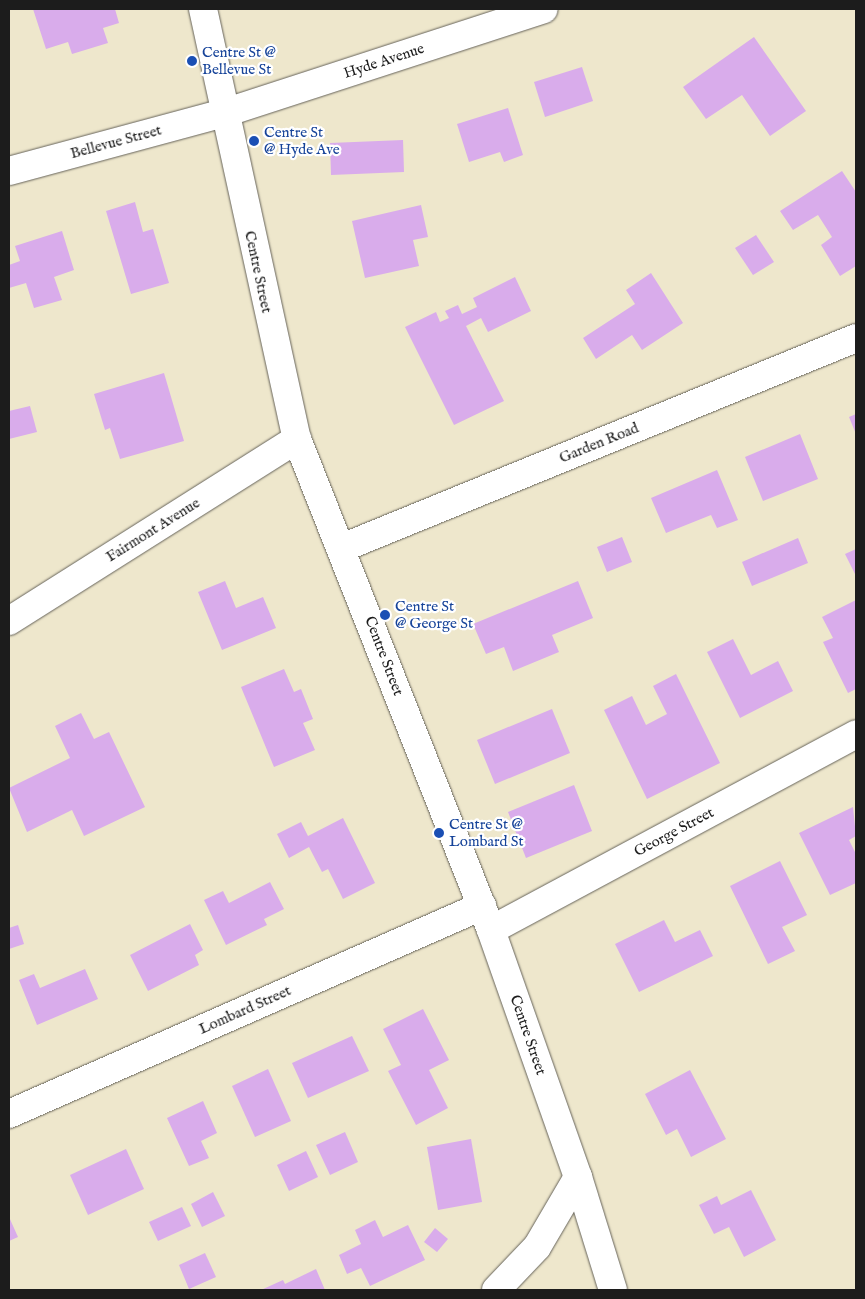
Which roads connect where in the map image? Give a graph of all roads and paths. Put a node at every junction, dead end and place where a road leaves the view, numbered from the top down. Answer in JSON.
{"nodes":[{"id":1,"x":203,"y":9,"type":"edge"},
{"id":2,"x":544,"y":9,"type":"edge"},
{"id":3,"x":224,"y":113,"type":"junction"},
{"id":4,"x":9,"y":171,"type":"edge"},
{"id":5,"x":856,"y":338,"type":"edge"},
{"id":6,"x":297,"y":439,"type":"junction"},
{"id":7,"x":342,"y":548,"type":"junction"},
{"id":8,"x":9,"y":621,"type":"edge"},
{"id":9,"x":856,"y":734,"type":"edge"},
{"id":10,"x":487,"y":918,"type":"junction"},
{"id":11,"x":9,"y":1114,"type":"edge"},
{"id":12,"x":578,"y":1177,"type":"junction"},
{"id":13,"x":496,"y":1290,"type":"edge"},
{"id":14,"x":613,"y":1290,"type":"edge"}],
"edges":[{"from":1,"to":3,"type":"street","name":"Centre Street"},
{"from":2,"to":3,"type":"street","name":"Hyde Avenue"},
{"from":3,"to":4,"type":"street","name":"Bellevue Street"},
{"from":3,"to":6,"type":"street","name":"Centre Street"},
{"from":5,"to":7,"type":"street","name":"Garden Road"},
{"from":6,"to":7,"type":"street","name":"Centre Street"},
{"from":6,"to":8,"type":"street","name":"Fairmont Avenue"},
{"from":7,"to":10,"type":"street","name":"Centre Street"},
{"from":9,"to":10,"type":"street","name":"George Street"},
{"from":10,"to":11,"type":"street","name":"Lombard Street"},
{"from":10,"to":12,"type":"street","name":"Centre Street"},
{"from":12,"to":13,"type":"street"},
{"from":12,"to":14,"type":"street","name":"Centre Street"}]}
